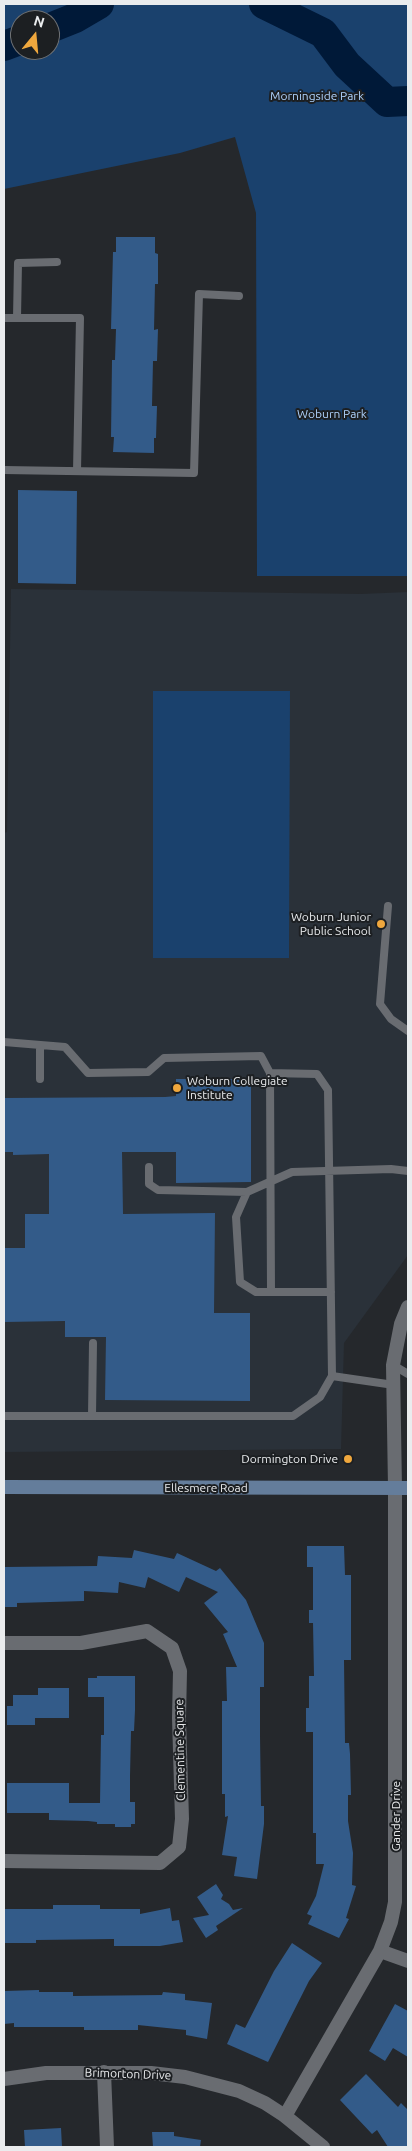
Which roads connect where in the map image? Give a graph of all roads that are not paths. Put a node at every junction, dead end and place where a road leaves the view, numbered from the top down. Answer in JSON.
{"nodes":[{"id":1,"x":57,"y":262,"type":"dead end"},
{"id":2,"x":239,"y":296,"type":"dead end"},
{"id":3,"x":4,"y":318,"type":"edge"},
{"id":4,"x":17,"y":318,"type":"junction"},
{"id":5,"x":4,"y":470,"type":"edge"},
{"id":6,"x":77,"y":471,"type":"junction"},
{"id":7,"x":388,"y":906,"type":"dead end"},
{"id":8,"x":408,"y":1030,"type":"edge"},
{"id":9,"x":4,"y":1042,"type":"edge"},
{"id":10,"x":40,"y":1045,"type":"junction"},
{"id":11,"x":270,"y":1073,"type":"junction"},
{"id":12,"x":40,"y":1079,"type":"dead end"},
{"id":13,"x":149,"y":1167,"type":"dead end"},
{"id":14,"x":329,"y":1170,"type":"junction"},
{"id":15,"x":408,"y":1171,"type":"edge"},
{"id":16,"x":270,"y":1182,"type":"junction"},
{"id":17,"x":247,"y":1192,"type":"junction"},
{"id":18,"x":271,"y":1292,"type":"junction"},
{"id":19,"x":331,"y":1292,"type":"junction"},
{"id":20,"x":408,"y":1307,"type":"edge"},
{"id":21,"x":92,"y":1343,"type":"dead end"},
{"id":22,"x":393,"y":1366,"type":"junction"},
{"id":23,"x":408,"y":1374,"type":"edge"},
{"id":24,"x":332,"y":1376,"type":"junction"},
{"id":25,"x":394,"y":1385,"type":"junction"},
{"id":26,"x":4,"y":1416,"type":"edge"},
{"id":27,"x":92,"y":1416,"type":"junction"},
{"id":28,"x":4,"y":1487,"type":"edge"},
{"id":29,"x":402,"y":1488,"type":"edge"},
{"id":30,"x":4,"y":1643,"type":"edge"},
{"id":31,"x":4,"y":1862,"type":"edge"},
{"id":32,"x":380,"y":1951,"type":"junction"},
{"id":33,"x":408,"y":1961,"type":"edge"},
{"id":34,"x":104,"y":2072,"type":"junction"},
{"id":35,"x":4,"y":2079,"type":"edge"},
{"id":36,"x":285,"y":2116,"type":"junction"},
{"id":37,"x":108,"y":2147,"type":"edge"},
{"id":38,"x":323,"y":2147,"type":"edge"}],
"edges":[{"from":1,"to":4,"type":"lane"},
{"from":2,"to":6,"type":"lane"},
{"from":3,"to":4,"type":"lane"},
{"from":4,"to":6,"type":"lane"},
{"from":5,"to":6,"type":"lane"},
{"from":7,"to":8,"type":"lane"},
{"from":9,"to":10,"type":"lane"},
{"from":10,"to":11,"type":"lane"},
{"from":10,"to":12,"type":"lane"},
{"from":11,"to":14,"type":"lane"},
{"from":11,"to":16,"type":"lane"},
{"from":13,"to":17,"type":"lane"},
{"from":14,"to":15,"type":"lane"},
{"from":14,"to":16,"type":"lane"},
{"from":14,"to":19,"type":"lane"},
{"from":16,"to":17,"type":"lane"},
{"from":16,"to":18,"type":"lane"},
{"from":17,"to":18,"type":"lane"},
{"from":18,"to":19,"type":"lane"},
{"from":19,"to":24,"type":"lane"},
{"from":20,"to":22,"type":"street"},
{"from":21,"to":27,"type":"lane"},
{"from":22,"to":23,"type":"lane"},
{"from":22,"to":25,"type":"street"},
{"from":24,"to":25,"type":"lane"},
{"from":24,"to":27,"type":"lane"},
{"from":25,"to":29,"type":"street"},
{"from":26,"to":27,"type":"lane"},
{"from":28,"to":29,"type":"main road","name":"Ellesmere Road"},
{"from":29,"to":32,"type":"street","name":"Gander Drive"},
{"from":30,"to":31,"type":"street","name":"Clementine Square"},
{"from":32,"to":33,"type":"street"},
{"from":32,"to":36,"type":"street","name":"Gander Drive"},
{"from":34,"to":35,"type":"street","name":"Brimorton Drive"},
{"from":34,"to":36,"type":"street","name":"Brimorton Drive"},
{"from":34,"to":37,"type":"street"},
{"from":36,"to":38,"type":"street","name":"Brimorton Drive"}]}
